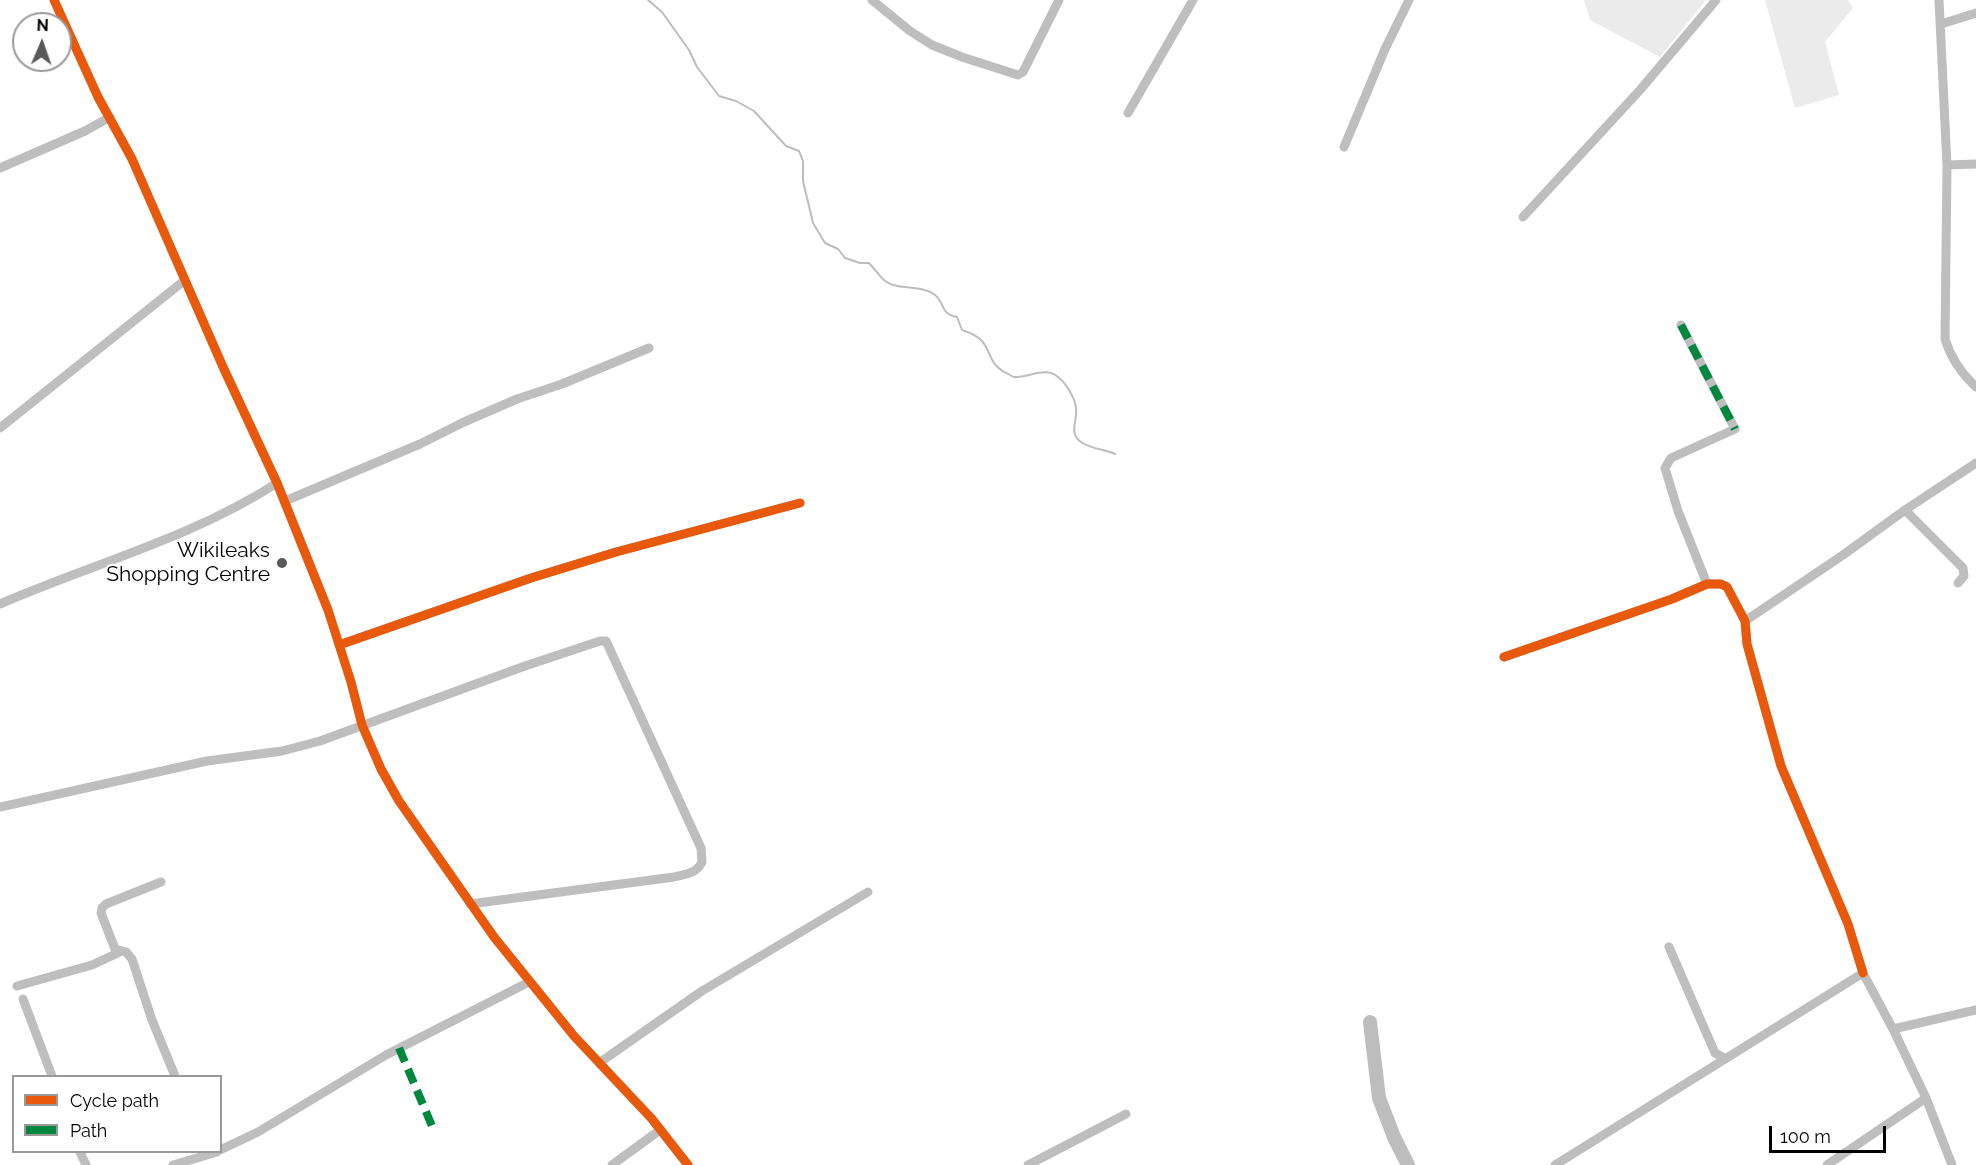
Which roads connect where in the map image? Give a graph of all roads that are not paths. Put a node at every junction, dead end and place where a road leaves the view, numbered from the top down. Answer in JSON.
{"nodes":[{"id":1,"x":54,"y":0,"type":"edge"},
{"id":2,"x":872,"y":0,"type":"edge"},
{"id":3,"x":1059,"y":0,"type":"edge"},
{"id":4,"x":1193,"y":0,"type":"edge"},
{"id":5,"x":1409,"y":0,"type":"edge"},
{"id":6,"x":1716,"y":0,"type":"edge"},
{"id":7,"x":1939,"y":0,"type":"edge"},
{"id":8,"x":1976,"y":13,"type":"edge"},
{"id":9,"x":1941,"y":24,"type":"junction"},
{"id":10,"x":1128,"y":113,"type":"dead end"},
{"id":11,"x":110,"y":117,"type":"junction"},
{"id":12,"x":1344,"y":147,"type":"dead end"},
{"id":13,"x":1976,"y":164,"type":"edge"},
{"id":14,"x":1947,"y":165,"type":"junction"},
{"id":15,"x":0,"y":168,"type":"edge"},
{"id":16,"x":1523,"y":217,"type":"dead end"},
{"id":17,"x":185,"y":280,"type":"junction"},
{"id":18,"x":1681,"y":325,"type":"dead end"},
{"id":19,"x":649,"y":348,"type":"dead end"},
{"id":20,"x":1976,"y":387,"type":"edge"},
{"id":21,"x":0,"y":428,"type":"edge"},
{"id":22,"x":1976,"y":463,"type":"edge"},
{"id":23,"x":277,"y":483,"type":"junction"},
{"id":24,"x":285,"y":501,"type":"junction"},
{"id":25,"x":800,"y":503,"type":"dead end"},
{"id":26,"x":1905,"y":510,"type":"junction"},
{"id":27,"x":1958,"y":583,"type":"dead end"},
{"id":28,"x":1707,"y":584,"type":"junction"},
{"id":29,"x":0,"y":603,"type":"edge"},
{"id":30,"x":1745,"y":621,"type":"junction"},
{"id":31,"x":339,"y":645,"type":"junction"},
{"id":32,"x":1504,"y":657,"type":"dead end"},
{"id":33,"x":362,"y":725,"type":"junction"},
{"id":34,"x":0,"y":807,"type":"edge"},
{"id":35,"x":161,"y":882,"type":"dead end"},
{"id":36,"x":868,"y":892,"type":"dead end"},
{"id":37,"x":470,"y":904,"type":"junction"},
{"id":38,"x":1669,"y":946,"type":"dead end"},
{"id":39,"x":120,"y":952,"type":"junction"},
{"id":40,"x":1863,"y":973,"type":"junction"},
{"id":41,"x":529,"y":982,"type":"junction"},
{"id":42,"x":17,"y":986,"type":"dead end"},
{"id":43,"x":23,"y":999,"type":"dead end"},
{"id":44,"x":1976,"y":1010,"type":"edge"},
{"id":45,"x":1893,"y":1029,"type":"junction"},
{"id":46,"x":1724,"y":1058,"type":"junction"},
{"id":47,"x":599,"y":1063,"type":"junction"},
{"id":48,"x":51,"y":1075,"type":"edge"},
{"id":49,"x":174,"y":1075,"type":"edge"},
{"id":50,"x":1926,"y":1098,"type":"junction"},
{"id":51,"x":1126,"y":1114,"type":"dead end"},
{"id":52,"x":660,"y":1130,"type":"junction"},
{"id":53,"x":222,"y":1148,"type":"edge"},
{"id":54,"x":209,"y":1153,"type":"edge"},
{"id":55,"x":173,"y":1165,"type":"edge"},
{"id":56,"x":612,"y":1165,"type":"edge"},
{"id":57,"x":688,"y":1165,"type":"edge"},
{"id":58,"x":1028,"y":1165,"type":"edge"},
{"id":59,"x":1555,"y":1165,"type":"edge"},
{"id":60,"x":1827,"y":1165,"type":"edge"},
{"id":61,"x":1952,"y":1165,"type":"edge"}],
"edges":[{"from":1,"to":11,"type":"street"},
{"from":2,"to":3,"type":"street"},
{"from":4,"to":10,"type":"street"},
{"from":5,"to":12,"type":"street"},
{"from":6,"to":16,"type":"street"},
{"from":7,"to":9,"type":"street"},
{"from":8,"to":9,"type":"street"},
{"from":9,"to":14,"type":"street"},
{"from":11,"to":15,"type":"street"},
{"from":11,"to":17,"type":"street"},
{"from":13,"to":14,"type":"street"},
{"from":14,"to":20,"type":"street"},
{"from":17,"to":21,"type":"street"},
{"from":17,"to":23,"type":"street"},
{"from":18,"to":28,"type":"street"},
{"from":19,"to":24,"type":"street"},
{"from":22,"to":26,"type":"street"},
{"from":23,"to":24,"type":"street"},
{"from":23,"to":29,"type":"street"},
{"from":24,"to":31,"type":"street"},
{"from":25,"to":31,"type":"street"},
{"from":26,"to":27,"type":"street"},
{"from":26,"to":30,"type":"street"},
{"from":28,"to":30,"type":"street"},
{"from":28,"to":32,"type":"street"},
{"from":30,"to":40,"type":"street"},
{"from":31,"to":33,"type":"street"},
{"from":33,"to":34,"type":"street"},
{"from":33,"to":37,"type":"street"},
{"from":33,"to":37,"type":"street"},
{"from":35,"to":39,"type":"street"},
{"from":36,"to":47,"type":"street"},
{"from":37,"to":41,"type":"street"},
{"from":38,"to":46,"type":"street"},
{"from":39,"to":42,"type":"street"},
{"from":39,"to":49,"type":"street"},
{"from":40,"to":45,"type":"street"},
{"from":40,"to":46,"type":"street"},
{"from":41,"to":47,"type":"street"},
{"from":41,"to":53,"type":"street"},
{"from":43,"to":48,"type":"street"},
{"from":44,"to":45,"type":"street"},
{"from":45,"to":50,"type":"street"},
{"from":46,"to":59,"type":"street"},
{"from":47,"to":52,"type":"street"},
{"from":50,"to":60,"type":"street"},
{"from":50,"to":61,"type":"street"},
{"from":51,"to":58,"type":"street"},
{"from":52,"to":56,"type":"street"},
{"from":52,"to":57,"type":"street"},
{"from":54,"to":55,"type":"street"}]}
